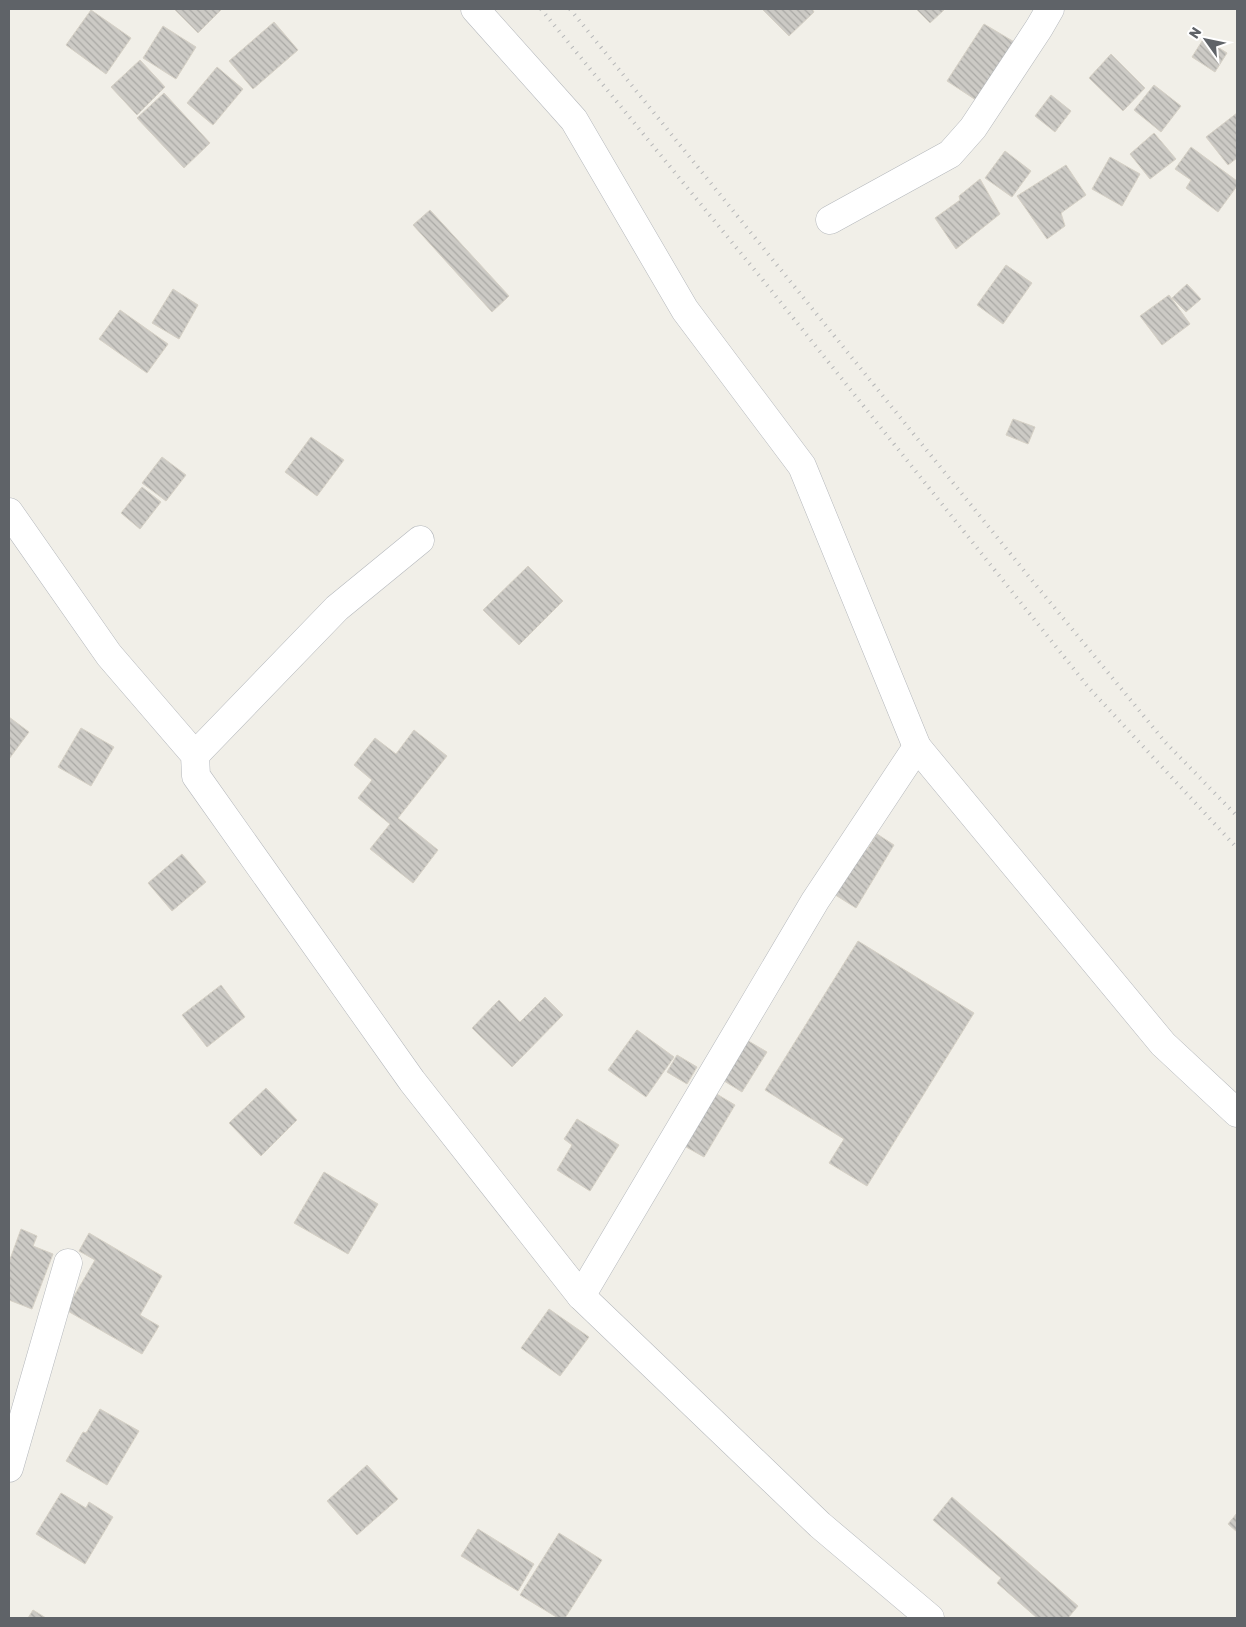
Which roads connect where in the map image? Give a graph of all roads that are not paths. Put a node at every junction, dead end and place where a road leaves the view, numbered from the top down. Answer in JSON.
{"nodes":[{"id":1,"x":475,"y":9,"type":"edge"},
{"id":2,"x":1050,"y":9,"type":"edge"},
{"id":3,"x":830,"y":220,"type":"dead end"},
{"id":4,"x":9,"y":512,"type":"edge"},
{"id":5,"x":420,"y":540,"type":"dead end"},
{"id":6,"x":917,"y":747,"type":"junction"},
{"id":7,"x":195,"y":755,"type":"junction"},
{"id":8,"x":1237,"y":1113,"type":"edge"},
{"id":9,"x":68,"y":1263,"type":"dead end"},
{"id":10,"x":581,"y":1296,"type":"junction"},
{"id":11,"x":9,"y":1468,"type":"edge"},
{"id":12,"x":930,"y":1618,"type":"edge"}],
"edges":[{"from":1,"to":6,"type":"street"},
{"from":2,"to":3,"type":"street"},
{"from":4,"to":7,"type":"street"},
{"from":5,"to":7,"type":"street"},
{"from":6,"to":8,"type":"street"},
{"from":6,"to":10,"type":"street"},
{"from":7,"to":10,"type":"street"},
{"from":9,"to":11,"type":"street"},
{"from":10,"to":12,"type":"street"}]}
